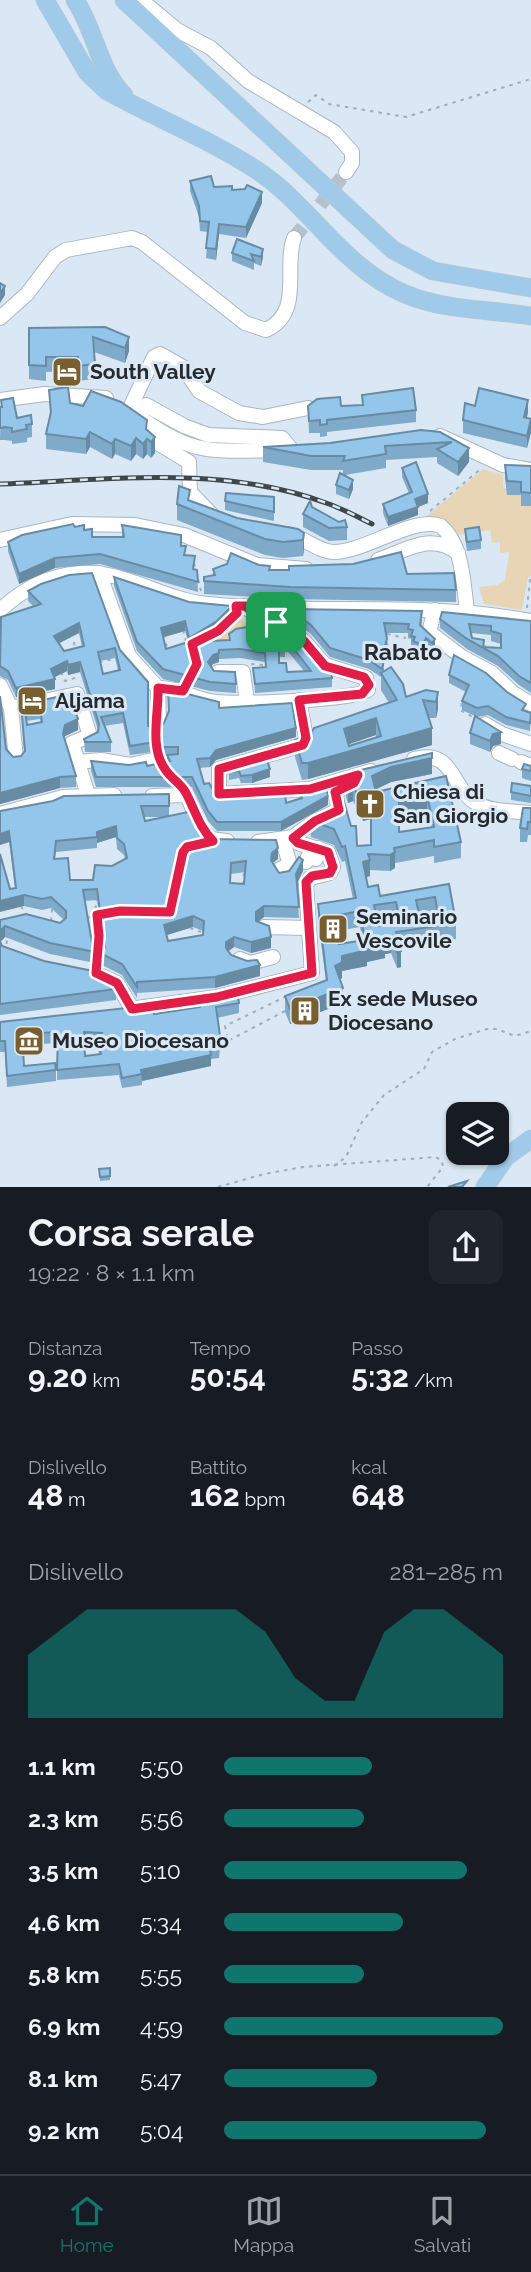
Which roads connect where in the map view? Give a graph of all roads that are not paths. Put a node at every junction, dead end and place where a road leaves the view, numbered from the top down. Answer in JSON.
{"nodes":[{"id":1,"x":45,"y":0,"type":"edge"},
{"id":2,"x":75,"y":0,"type":"edge"},
{"id":3,"x":124,"y":0,"type":"edge"},
{"id":4,"x":141,"y":0,"type":"edge"},
{"id":5,"x":138,"y":108,"type":"junction"},
{"id":6,"x":346,"y":172,"type":"tunnel mouth"},
{"id":7,"x":294,"y":238,"type":"tunnel mouth"},
{"id":8,"x":531,"y":288,"type":"edge"},
{"id":9,"x":531,"y":316,"type":"edge"},
{"id":10,"x":0,"y":318,"type":"edge"},
{"id":11,"x":0,"y":400,"type":"edge"},
{"id":12,"x":308,"y":408,"type":"edge"},
{"id":13,"x":131,"y":411,"type":"junction"},
{"id":14,"x":157,"y":429,"type":"junction"},
{"id":15,"x":199,"y":432,"type":"junction"},
{"id":16,"x":421,"y":434,"type":"edge"},
{"id":17,"x":194,"y":449,"type":"junction"},
{"id":18,"x":531,"y":470,"type":"edge"},
{"id":19,"x":231,"y":523,"type":"edge"},
{"id":20,"x":276,"y":532,"type":"edge"},
{"id":21,"x":0,"y":540,"type":"edge"},
{"id":22,"x":458,"y":554,"type":"junction"},
{"id":23,"x":359,"y":565,"type":"edge"},
{"id":24,"x":326,"y":568,"type":"edge"},
{"id":25,"x":99,"y":573,"type":"junction"},
{"id":26,"x":0,"y":589,"type":"edge"},
{"id":27,"x":17,"y":595,"type":"junction"},
{"id":28,"x":241,"y":606,"type":"junction"},
{"id":29,"x":0,"y":610,"type":"edge"},
{"id":30,"x":435,"y":610,"type":"junction"},
{"id":31,"x":467,"y":610,"type":"junction"},
{"id":32,"x":528,"y":620,"type":"edge"},
{"id":33,"x":218,"y":672,"type":"edge"},
{"id":34,"x":0,"y":685,"type":"edge"},
{"id":35,"x":158,"y":688,"type":"junction"},
{"id":36,"x":299,"y":700,"type":"junction"},
{"id":37,"x":247,"y":702,"type":"junction"},
{"id":38,"x":531,"y":704,"type":"edge"},
{"id":39,"x":11,"y":708,"type":"junction"},
{"id":40,"x":484,"y":723,"type":"edge"},
{"id":41,"x":155,"y":729,"type":"edge"},
{"id":42,"x":531,"y":744,"type":"edge"},
{"id":43,"x":16,"y":759,"type":"edge"},
{"id":44,"x":152,"y":760,"type":"dead end"},
{"id":45,"x":77,"y":762,"type":"junction"},
{"id":46,"x":358,"y":775,"type":"junction"},
{"id":47,"x":88,"y":795,"type":"junction"},
{"id":48,"x":531,"y":813,"type":"edge"},
{"id":49,"x":0,"y":814,"type":"edge"},
{"id":50,"x":287,"y":842,"type":"junction"},
{"id":51,"x":318,"y":848,"type":"junction"},
{"id":52,"x":306,"y":862,"type":"edge"},
{"id":53,"x":282,"y":875,"type":"edge"},
{"id":54,"x":308,"y":924,"type":"junction"},
{"id":55,"x":264,"y":927,"type":"edge"},
{"id":56,"x":235,"y":957,"type":"edge"},
{"id":57,"x":273,"y":957,"type":"dead end"},
{"id":58,"x":75,"y":969,"type":"edge"},
{"id":59,"x":531,"y":1139,"type":"edge"},
{"id":60,"x":485,"y":1187,"type":"edge"}],
"edges":[{"from":1,"to":5,"type":"main road"},
{"from":2,"to":5,"type":"main road"},
{"from":3,"to":8,"type":"main road"},
{"from":4,"to":6,"type":"street"},
{"from":5,"to":9,"type":"main road"},
{"from":7,"to":10,"type":"street"},
{"from":11,"to":13,"type":"street"},
{"from":12,"to":13,"type":"street"},
{"from":13,"to":14,"type":"street"},
{"from":13,"to":15,"type":"street"},
{"from":14,"to":17,"type":"street"},
{"from":14,"to":19,"type":"street"},
{"from":15,"to":17,"type":"street"},
{"from":15,"to":17,"type":"street"},
{"from":16,"to":18,"type":"street"},
{"from":20,"to":22,"type":"street"},
{"from":21,"to":24,"type":"street"},
{"from":22,"to":23,"type":"street"},
{"from":22,"to":31,"type":"street"},
{"from":25,"to":27,"type":"street"},
{"from":25,"to":28,"type":"street"},
{"from":25,"to":35,"type":"street"},
{"from":26,"to":27,"type":"street"},
{"from":27,"to":29,"type":"street"},
{"from":28,"to":30,"type":"street"},
{"from":28,"to":36,"type":"street"},
{"from":30,"to":31,"type":"street"},
{"from":30,"to":38,"type":"street"},
{"from":31,"to":32,"type":"street"},
{"from":33,"to":37,"type":"street"},
{"from":34,"to":39,"type":"street"},
{"from":35,"to":37,"type":"street"},
{"from":35,"to":41,"type":"street"},
{"from":36,"to":37,"type":"street"},
{"from":36,"to":46,"type":"street"},
{"from":39,"to":43,"type":"street"},
{"from":39,"to":45,"type":"street"},
{"from":40,"to":42,"type":"street"},
{"from":44,"to":45,"type":"street"},
{"from":45,"to":47,"type":"street"},
{"from":46,"to":48,"type":"street"},
{"from":46,"to":50,"type":"street"},
{"from":47,"to":49,"type":"street"},
{"from":47,"to":50,"type":"street"},
{"from":50,"to":51,"type":"street"},
{"from":50,"to":53,"type":"street"},
{"from":51,"to":52,"type":"street"},
{"from":51,"to":54,"type":"street"},
{"from":54,"to":55,"type":"street"},
{"from":54,"to":58,"type":"street"},
{"from":56,"to":57,"type":"street"},
{"from":59,"to":60,"type":"main road"}]}
